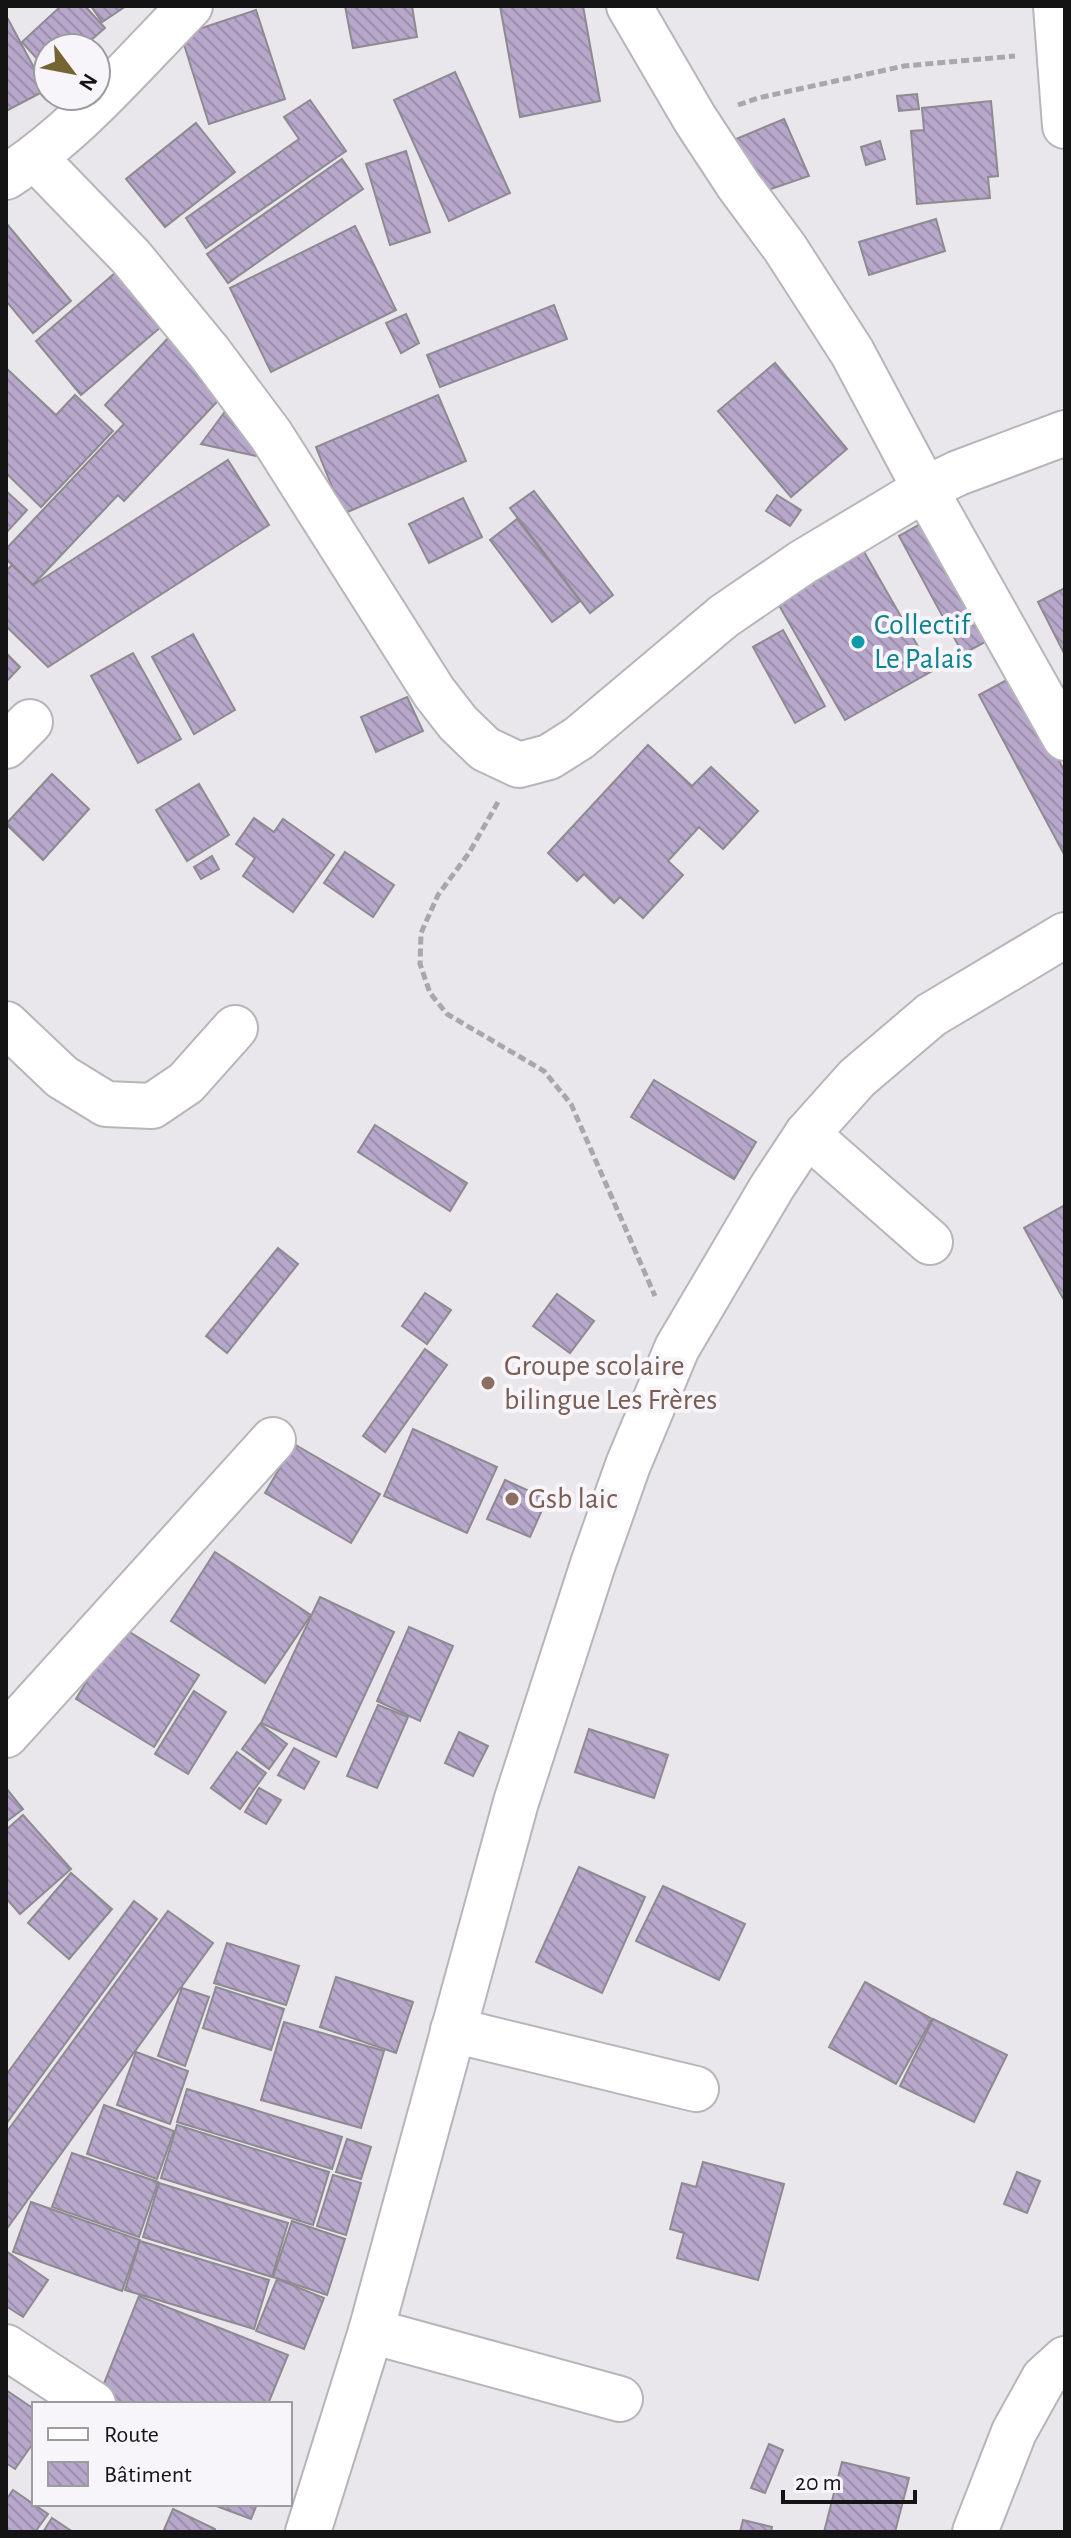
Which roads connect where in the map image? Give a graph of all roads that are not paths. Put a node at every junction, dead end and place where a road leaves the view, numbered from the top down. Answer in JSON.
{"nodes":[{"id":1,"x":190,"y":6,"type":"edge"},
{"id":2,"x":629,"y":6,"type":"edge"},
{"id":3,"x":1056,"y":6,"type":"edge"},
{"id":4,"x":1065,"y":126,"type":"edge"},
{"id":5,"x":21,"y":167,"type":"edge"},
{"id":6,"x":1065,"y":433,"type":"edge"},
{"id":7,"x":925,"y":489,"type":"junction"},
{"id":8,"x":1065,"y":738,"type":"edge"},
{"id":9,"x":1065,"y":935,"type":"edge"},
{"id":10,"x":6,"y":1024,"type":"edge"},
{"id":11,"x":235,"y":1028,"type":"dead end"},
{"id":12,"x":807,"y":1134,"type":"junction"},
{"id":13,"x":930,"y":1242,"type":"dead end"},
{"id":14,"x":273,"y":1440,"type":"dead end"},
{"id":15,"x":6,"y":1735,"type":"edge"},
{"id":16,"x":453,"y":2030,"type":"junction"},
{"id":17,"x":696,"y":2089,"type":"dead end"},
{"id":18,"x":371,"y":2331,"type":"junction"},
{"id":19,"x":6,"y":2347,"type":"edge"},
{"id":20,"x":1065,"y":2359,"type":"edge"},
{"id":21,"x":620,"y":2399,"type":"dead end"},
{"id":22,"x":90,"y":2402,"type":"edge"},
{"id":23,"x":308,"y":2532,"type":"edge"},
{"id":24,"x":975,"y":2532,"type":"edge"}],
"edges":[{"from":1,"to":5,"type":"street"},
{"from":2,"to":7,"type":"street"},
{"from":3,"to":4,"type":"street"},
{"from":5,"to":7,"type":"street"},
{"from":6,"to":7,"type":"street"},
{"from":7,"to":8,"type":"street"},
{"from":9,"to":12,"type":"street"},
{"from":10,"to":11,"type":"street"},
{"from":12,"to":13,"type":"street"},
{"from":12,"to":16,"type":"street"},
{"from":14,"to":15,"type":"street"},
{"from":16,"to":17,"type":"street"},
{"from":16,"to":18,"type":"street"},
{"from":18,"to":21,"type":"street"},
{"from":18,"to":23,"type":"street"},
{"from":19,"to":22,"type":"street"},
{"from":20,"to":24,"type":"street"}]}
